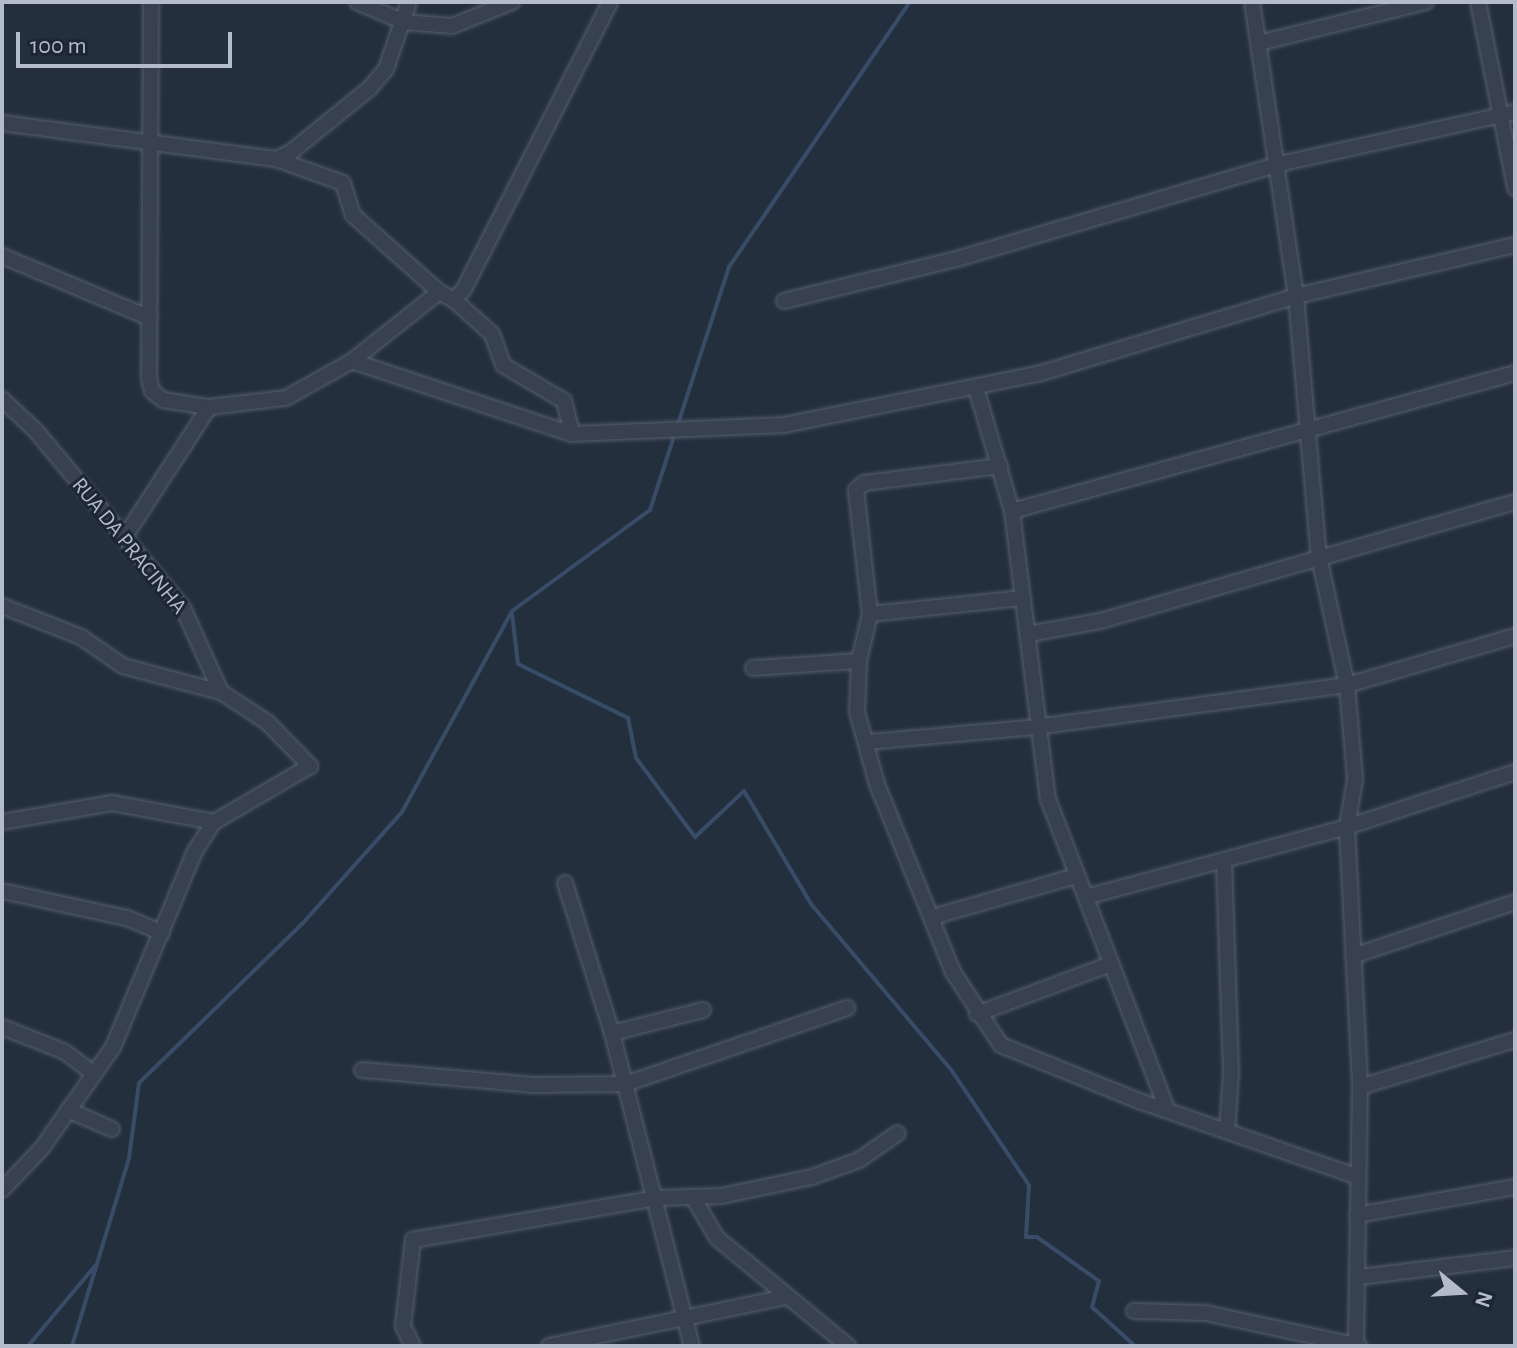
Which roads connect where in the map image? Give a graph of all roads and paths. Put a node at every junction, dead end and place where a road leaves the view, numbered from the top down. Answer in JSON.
{"nodes":[{"id":1,"x":151,"y":2,"type":"edge"},
{"id":2,"x":357,"y":2,"type":"edge"},
{"id":3,"x":409,"y":2,"type":"edge"},
{"id":4,"x":512,"y":2,"type":"edge"},
{"id":5,"x":610,"y":2,"type":"edge"},
{"id":6,"x":1252,"y":2,"type":"edge"},
{"id":7,"x":1426,"y":2,"type":"edge"},
{"id":8,"x":1478,"y":2,"type":"edge"},
{"id":9,"x":404,"y":22,"type":"junction"},
{"id":10,"x":1259,"y":43,"type":"junction"},
{"id":11,"x":1508,"y":114,"type":"edge"},
{"id":12,"x":2,"y":123,"type":"edge"},
{"id":13,"x":150,"y":140,"type":"junction"},
{"id":14,"x":276,"y":159,"type":"junction"},
{"id":15,"x":1279,"y":164,"type":"junction"},
{"id":16,"x":1515,"y":188,"type":"edge"},
{"id":17,"x":1515,"y":245,"type":"edge"},
{"id":18,"x":2,"y":256,"type":"edge"},
{"id":19,"x":439,"y":292,"type":"junction"},
{"id":20,"x":1296,"y":296,"type":"junction"},
{"id":21,"x":454,"y":300,"type":"junction"},
{"id":22,"x":784,"y":301,"type":"dead end"},
{"id":23,"x":150,"y":318,"type":"junction"},
{"id":24,"x":352,"y":361,"type":"junction"},
{"id":25,"x":1515,"y":373,"type":"edge"},
{"id":26,"x":976,"y":388,"type":"junction"},
{"id":27,"x":2,"y":399,"type":"edge"},
{"id":28,"x":209,"y":407,"type":"junction"},
{"id":29,"x":1310,"y":432,"type":"junction"},
{"id":30,"x":572,"y":434,"type":"junction"},
{"id":31,"x":1000,"y":466,"type":"junction"},
{"id":32,"x":1515,"y":502,"type":"edge"},
{"id":33,"x":1012,"y":511,"type":"junction"},
{"id":34,"x":124,"y":538,"type":"junction"},
{"id":35,"x":1319,"y":557,"type":"junction"},
{"id":36,"x":1023,"y":598,"type":"junction"},
{"id":37,"x":2,"y":606,"type":"edge"},
{"id":38,"x":870,"y":614,"type":"junction"},
{"id":39,"x":1029,"y":634,"type":"junction"},
{"id":40,"x":1515,"y":636,"type":"edge"},
{"id":41,"x":859,"y":661,"type":"junction"},
{"id":42,"x":753,"y":668,"type":"dead end"},
{"id":43,"x":1347,"y":685,"type":"junction"},
{"id":44,"x":221,"y":692,"type":"junction"},
{"id":45,"x":1036,"y":727,"type":"junction"},
{"id":46,"x":868,"y":742,"type":"junction"},
{"id":47,"x":1515,"y":772,"type":"edge"},
{"id":48,"x":2,"y":822,"type":"edge"},
{"id":49,"x":214,"y":822,"type":"junction"},
{"id":50,"x":1347,"y":827,"type":"junction"},
{"id":51,"x":1224,"y":861,"type":"junction"},
{"id":52,"x":1076,"y":876,"type":"junction"},
{"id":53,"x":565,"y":883,"type":"dead end"},
{"id":54,"x":2,"y":891,"type":"edge"},
{"id":55,"x":1086,"y":897,"type":"junction"},
{"id":56,"x":1515,"y":902,"type":"edge"},
{"id":57,"x":932,"y":917,"type":"junction"},
{"id":58,"x":162,"y":933,"type":"junction"},
{"id":59,"x":1353,"y":956,"type":"junction"},
{"id":60,"x":1111,"y":964,"type":"junction"},
{"id":61,"x":847,"y":1008,"type":"dead end"},
{"id":62,"x":703,"y":1010,"type":"dead end"},
{"id":63,"x":977,"y":1014,"type":"junction"},
{"id":64,"x":2,"y":1027,"type":"edge"},
{"id":65,"x":612,"y":1033,"type":"junction"},
{"id":66,"x":1515,"y":1040,"type":"edge"},
{"id":67,"x":362,"y":1070,"type":"dead end"},
{"id":68,"x":93,"y":1073,"type":"junction"},
{"id":69,"x":625,"y":1084,"type":"junction"},
{"id":70,"x":1360,"y":1087,"type":"junction"},
{"id":71,"x":1166,"y":1107,"type":"junction"},
{"id":72,"x":68,"y":1110,"type":"junction"},
{"id":73,"x":112,"y":1129,"type":"dead end"},
{"id":74,"x":1227,"y":1131,"type":"junction"},
{"id":75,"x":898,"y":1133,"type":"dead end"},
{"id":76,"x":1356,"y":1176,"type":"junction"},
{"id":77,"x":1515,"y":1187,"type":"edge"},
{"id":78,"x":2,"y":1190,"type":"edge"},
{"id":79,"x":657,"y":1198,"type":"junction"},
{"id":80,"x":694,"y":1199,"type":"junction"},
{"id":81,"x":1357,"y":1215,"type":"junction"},
{"id":82,"x":1515,"y":1258,"type":"edge"},
{"id":83,"x":1359,"y":1277,"type":"junction"},
{"id":84,"x":785,"y":1297,"type":"junction"},
{"id":85,"x":1134,"y":1311,"type":"dead end"},
{"id":86,"x":686,"y":1319,"type":"junction"},
{"id":87,"x":413,"y":1346,"type":"edge"},
{"id":88,"x":549,"y":1346,"type":"edge"},
{"id":89,"x":692,"y":1346,"type":"edge"},
{"id":90,"x":848,"y":1346,"type":"edge"},
{"id":91,"x":1357,"y":1346,"type":"edge"}],
"edges":[{"from":1,"to":13,"type":"street"},
{"from":2,"to":9,"type":"street"},
{"from":3,"to":9,"type":"street"},
{"from":4,"to":9,"type":"street"},
{"from":5,"to":21,"type":"street"},
{"from":6,"to":10,"type":"street"},
{"from":7,"to":10,"type":"street"},
{"from":8,"to":11,"type":"street"},
{"from":9,"to":14,"type":"street"},
{"from":10,"to":15,"type":"street"},
{"from":11,"to":15,"type":"street"},
{"from":11,"to":16,"type":"street"},
{"from":12,"to":13,"type":"street"},
{"from":13,"to":14,"type":"street"},
{"from":13,"to":23,"type":"street"},
{"from":14,"to":19,"type":"street"},
{"from":15,"to":20,"type":"street"},
{"from":15,"to":22,"type":"street"},
{"from":17,"to":20,"type":"street"},
{"from":18,"to":23,"type":"street"},
{"from":19,"to":21,"type":"street"},
{"from":19,"to":24,"type":"street"},
{"from":20,"to":26,"type":"street"},
{"from":20,"to":29,"type":"street"},
{"from":21,"to":30,"type":"street"},
{"from":23,"to":28,"type":"street"},
{"from":24,"to":28,"type":"street"},
{"from":24,"to":30,"type":"street"},
{"from":25,"to":29,"type":"street"},
{"from":26,"to":30,"type":"street"},
{"from":26,"to":31,"type":"street"},
{"from":27,"to":34,"type":"street","name":"RUA DA PRACINHA"},
{"from":28,"to":34,"type":"street"},
{"from":29,"to":33,"type":"street"},
{"from":29,"to":35,"type":"street"},
{"from":31,"to":33,"type":"street"},
{"from":31,"to":38,"type":"street"},
{"from":32,"to":35,"type":"street"},
{"from":33,"to":36,"type":"street"},
{"from":34,"to":44,"type":"street","name":"RUA DA PRACINHA"},
{"from":35,"to":39,"type":"street"},
{"from":35,"to":43,"type":"street"},
{"from":36,"to":38,"type":"street"},
{"from":36,"to":39,"type":"street"},
{"from":37,"to":44,"type":"street"},
{"from":38,"to":41,"type":"street"},
{"from":39,"to":45,"type":"street"},
{"from":40,"to":43,"type":"street"},
{"from":41,"to":42,"type":"street"},
{"from":41,"to":46,"type":"street"},
{"from":43,"to":45,"type":"street"},
{"from":43,"to":50,"type":"street"},
{"from":44,"to":49,"type":"street"},
{"from":45,"to":46,"type":"street"},
{"from":45,"to":52,"type":"street"},
{"from":46,"to":57,"type":"street"},
{"from":47,"to":50,"type":"street"},
{"from":48,"to":49,"type":"street"},
{"from":49,"to":58,"type":"street"},
{"from":50,"to":51,"type":"street"},
{"from":50,"to":59,"type":"street"},
{"from":51,"to":55,"type":"street"},
{"from":51,"to":74,"type":"street"},
{"from":52,"to":55,"type":"street"},
{"from":52,"to":57,"type":"street"},
{"from":53,"to":65,"type":"street"},
{"from":54,"to":58,"type":"street"},
{"from":55,"to":60,"type":"street"},
{"from":56,"to":59,"type":"street"},
{"from":57,"to":63,"type":"street"},
{"from":58,"to":68,"type":"street"},
{"from":59,"to":70,"type":"street"},
{"from":60,"to":63,"type":"street"},
{"from":60,"to":71,"type":"street"},
{"from":61,"to":69,"type":"street"},
{"from":62,"to":65,"type":"street"},
{"from":63,"to":71,"type":"street"},
{"from":64,"to":68,"type":"street"},
{"from":65,"to":69,"type":"street"},
{"from":66,"to":70,"type":"street"},
{"from":67,"to":69,"type":"street"},
{"from":68,"to":72,"type":"street"},
{"from":69,"to":79,"type":"street"},
{"from":70,"to":76,"type":"street"},
{"from":71,"to":74,"type":"street"},
{"from":72,"to":73,"type":"street"},
{"from":72,"to":78,"type":"street"},
{"from":74,"to":76,"type":"street"},
{"from":75,"to":80,"type":"street"},
{"from":76,"to":81,"type":"street"},
{"from":77,"to":81,"type":"street"},
{"from":79,"to":80,"type":"street"},
{"from":79,"to":86,"type":"street"},
{"from":79,"to":87,"type":"street"},
{"from":80,"to":84,"type":"street"},
{"from":81,"to":83,"type":"street"},
{"from":82,"to":83,"type":"street"},
{"from":83,"to":91,"type":"street"},
{"from":84,"to":86,"type":"street"},
{"from":84,"to":90,"type":"street"},
{"from":85,"to":91,"type":"street"},
{"from":86,"to":88,"type":"street"},
{"from":86,"to":89,"type":"street"}]}
